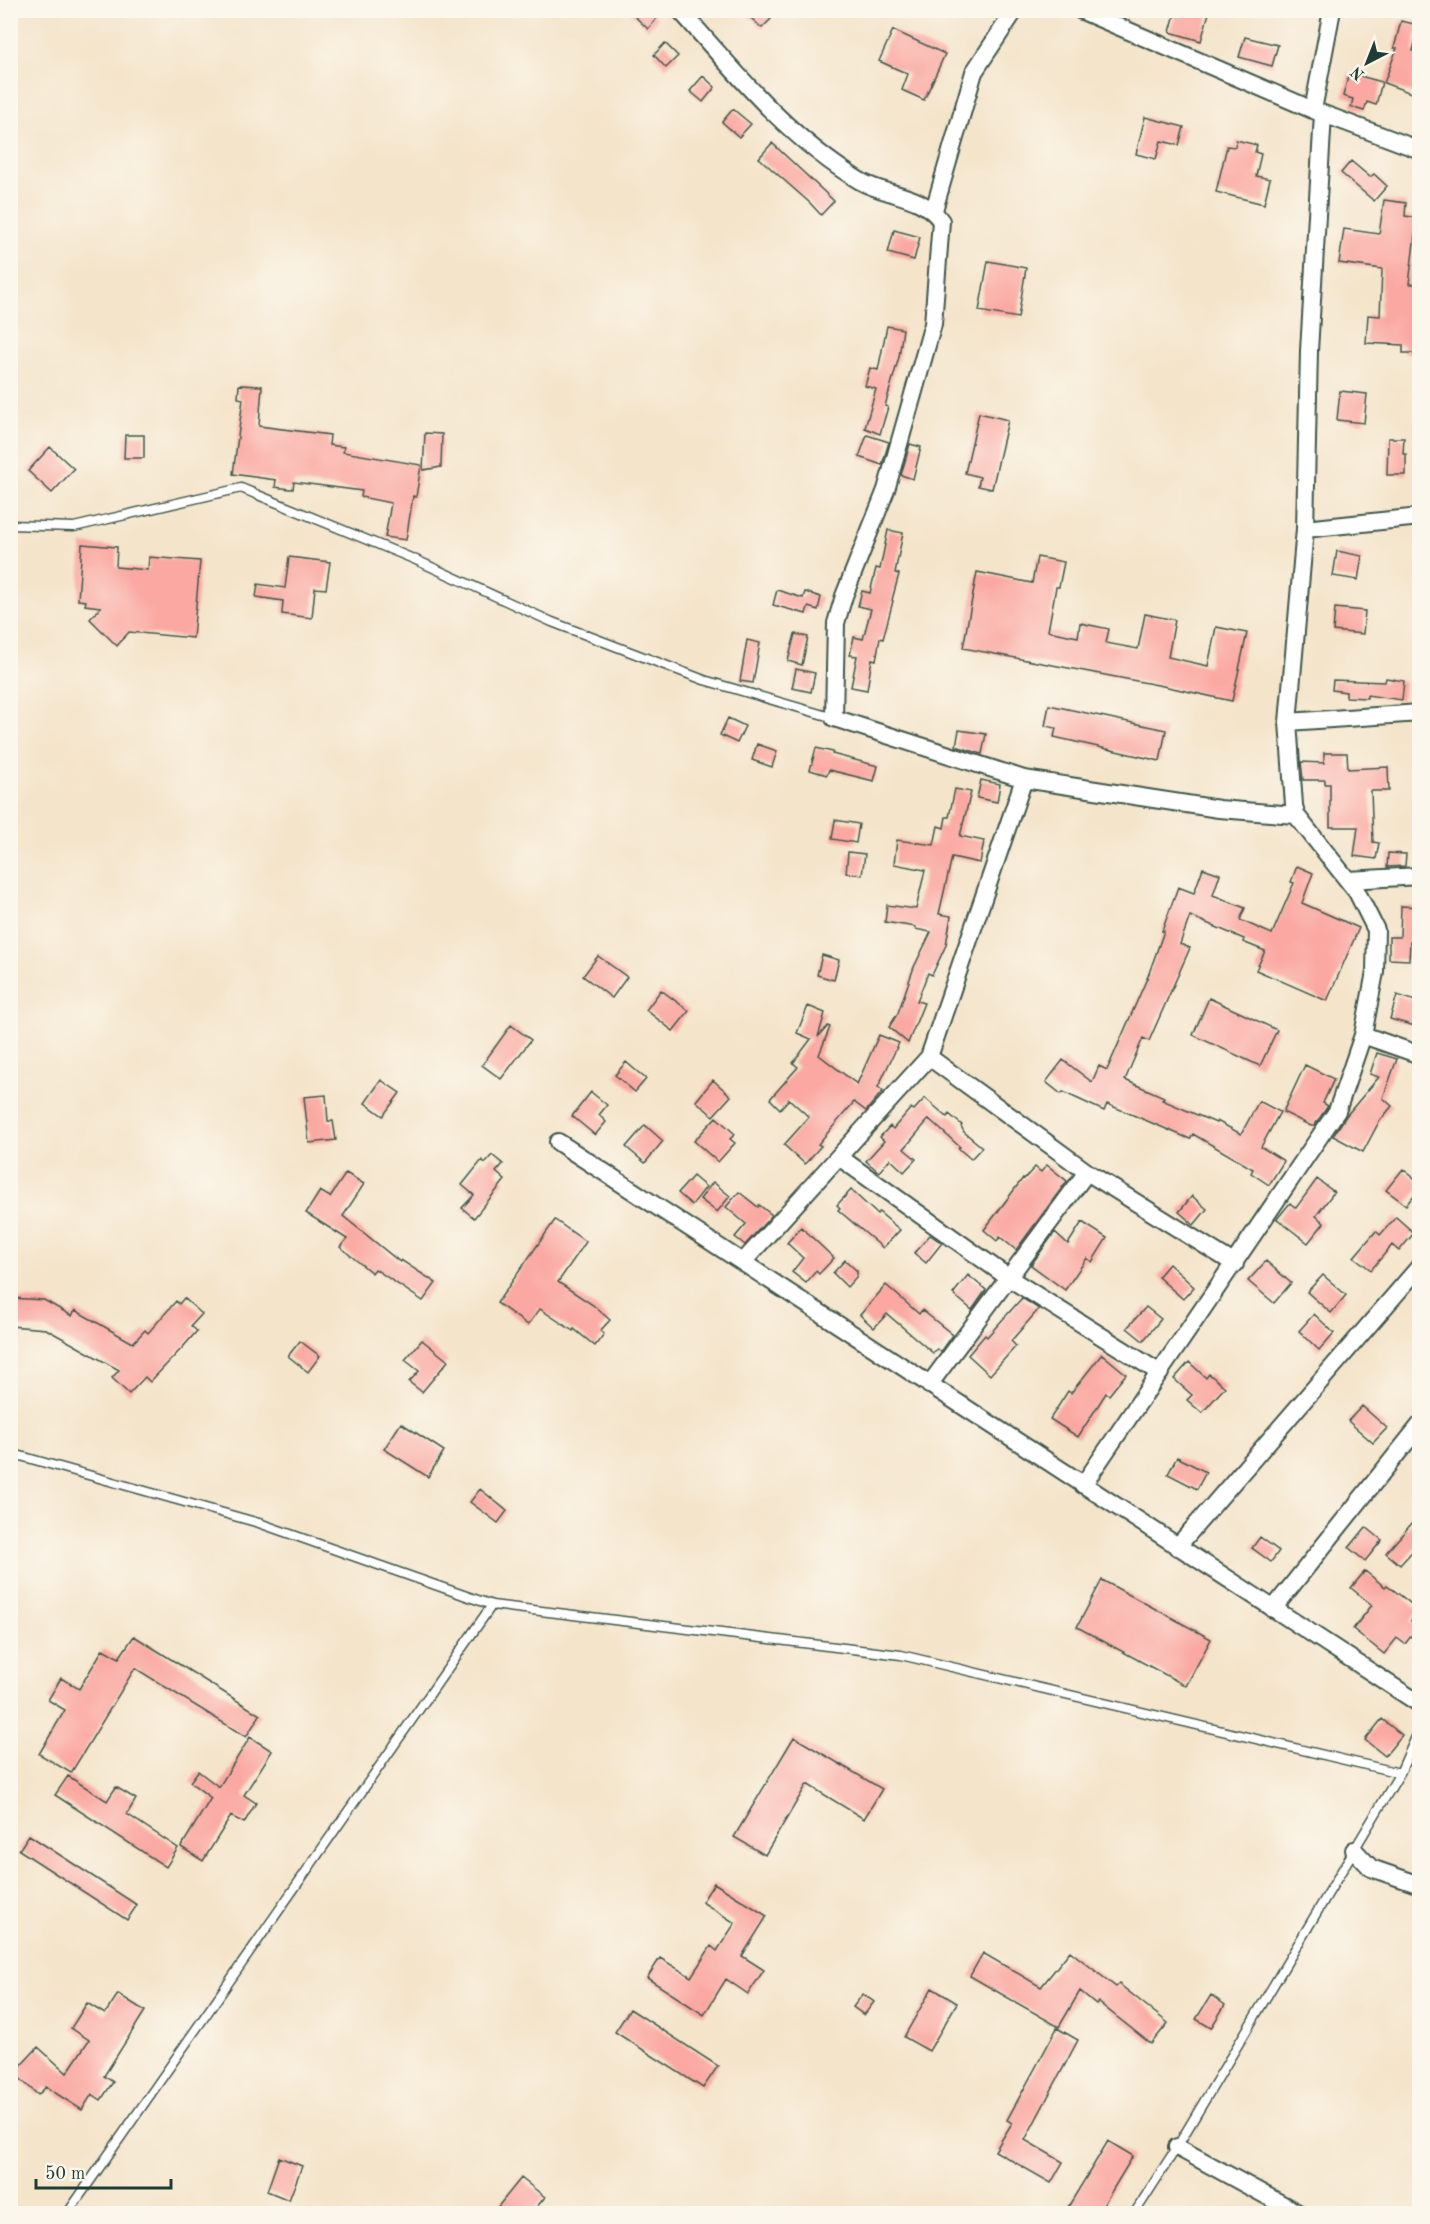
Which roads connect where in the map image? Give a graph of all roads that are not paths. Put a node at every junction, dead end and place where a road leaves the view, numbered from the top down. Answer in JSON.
{"nodes":[{"id":1,"x":680,"y":10,"type":"edge"},
{"id":2,"x":1015,"y":10,"type":"edge"},
{"id":3,"x":1080,"y":10,"type":"edge"},
{"id":4,"x":1332,"y":10,"type":"edge"},
{"id":5,"x":1318,"y":112,"type":"junction"},
{"id":6,"x":1419,"y":150,"type":"edge"},
{"id":7,"x":934,"y":210,"type":"junction"},
{"id":8,"x":1419,"y":517,"type":"edge"},
{"id":9,"x":10,"y":525,"type":"edge"},
{"id":10,"x":1305,"y":529,"type":"junction"},
{"id":11,"x":1419,"y":713,"type":"edge"},
{"id":12,"x":834,"y":718,"type":"junction"},
{"id":13,"x":1288,"y":722,"type":"junction"},
{"id":14,"x":1024,"y":779,"type":"junction"},
{"id":15,"x":1296,"y":816,"type":"junction"},
{"id":16,"x":1419,"y":876,"type":"edge"},
{"id":17,"x":1348,"y":880,"type":"junction"},
{"id":18,"x":1363,"y":1035,"type":"junction"},
{"id":19,"x":1419,"y":1055,"type":"edge"},
{"id":20,"x":929,"y":1057,"type":"junction"},
{"id":21,"x":558,"y":1142,"type":"dead end"},
{"id":22,"x":838,"y":1157,"type":"junction"},
{"id":23,"x":1088,"y":1172,"type":"junction"},
{"id":24,"x":743,"y":1263,"type":"junction"},
{"id":25,"x":1235,"y":1264,"type":"junction"},
{"id":26,"x":1419,"y":1266,"type":"edge"},
{"id":27,"x":1009,"y":1278,"type":"junction"},
{"id":28,"x":1160,"y":1373,"type":"junction"},
{"id":29,"x":929,"y":1385,"type":"junction"},
{"id":30,"x":1419,"y":1425,"type":"edge"},
{"id":31,"x":10,"y":1453,"type":"edge"},
{"id":32,"x":1083,"y":1485,"type":"junction"},
{"id":33,"x":1177,"y":1547,"type":"junction"},
{"id":34,"x":492,"y":1605,"type":"junction"},
{"id":35,"x":1273,"y":1609,"type":"junction"},
{"id":36,"x":1419,"y":1704,"type":"edge"},
{"id":37,"x":1419,"y":1728,"type":"edge"},
{"id":38,"x":1400,"y":1773,"type":"junction"},
{"id":39,"x":1354,"y":1850,"type":"junction"},
{"id":40,"x":1419,"y":1885,"type":"edge"},
{"id":41,"x":1178,"y":2148,"type":"junction"},
{"id":42,"x":67,"y":2214,"type":"edge"},
{"id":43,"x":1134,"y":2214,"type":"edge"},
{"id":44,"x":1300,"y":2214,"type":"edge"}],
"edges":[{"from":1,"to":7,"type":"street"},
{"from":2,"to":7,"type":"street"},
{"from":3,"to":5,"type":"street"},
{"from":4,"to":5,"type":"street"},
{"from":5,"to":6,"type":"street"},
{"from":5,"to":10,"type":"street"},
{"from":7,"to":12,"type":"street"},
{"from":8,"to":10,"type":"street"},
{"from":9,"to":12,"type":"lane"},
{"from":10,"to":13,"type":"street"},
{"from":11,"to":13,"type":"street"},
{"from":12,"to":14,"type":"street"},
{"from":13,"to":15,"type":"street"},
{"from":14,"to":15,"type":"street"},
{"from":14,"to":20,"type":"street"},
{"from":15,"to":17,"type":"street"},
{"from":16,"to":17,"type":"street"},
{"from":17,"to":18,"type":"street"},
{"from":18,"to":19,"type":"street"},
{"from":18,"to":25,"type":"street"},
{"from":20,"to":22,"type":"street"},
{"from":20,"to":23,"type":"street"},
{"from":21,"to":24,"type":"street"},
{"from":22,"to":24,"type":"street"},
{"from":22,"to":27,"type":"street"},
{"from":23,"to":25,"type":"street"},
{"from":23,"to":27,"type":"street"},
{"from":24,"to":29,"type":"street"},
{"from":25,"to":28,"type":"street"},
{"from":26,"to":33,"type":"street"},
{"from":27,"to":28,"type":"street"},
{"from":27,"to":29,"type":"street"},
{"from":28,"to":32,"type":"street"},
{"from":29,"to":32,"type":"street"},
{"from":30,"to":35,"type":"street"},
{"from":31,"to":34,"type":"lane"},
{"from":32,"to":33,"type":"street"},
{"from":33,"to":35,"type":"street"},
{"from":34,"to":38,"type":"lane"},
{"from":34,"to":42,"type":"lane"},
{"from":35,"to":36,"type":"street"},
{"from":37,"to":38,"type":"lane"},
{"from":38,"to":39,"type":"lane"},
{"from":39,"to":40,"type":"street"},
{"from":39,"to":41,"type":"lane"},
{"from":41,"to":43,"type":"lane"},
{"from":41,"to":44,"type":"street"}]}
